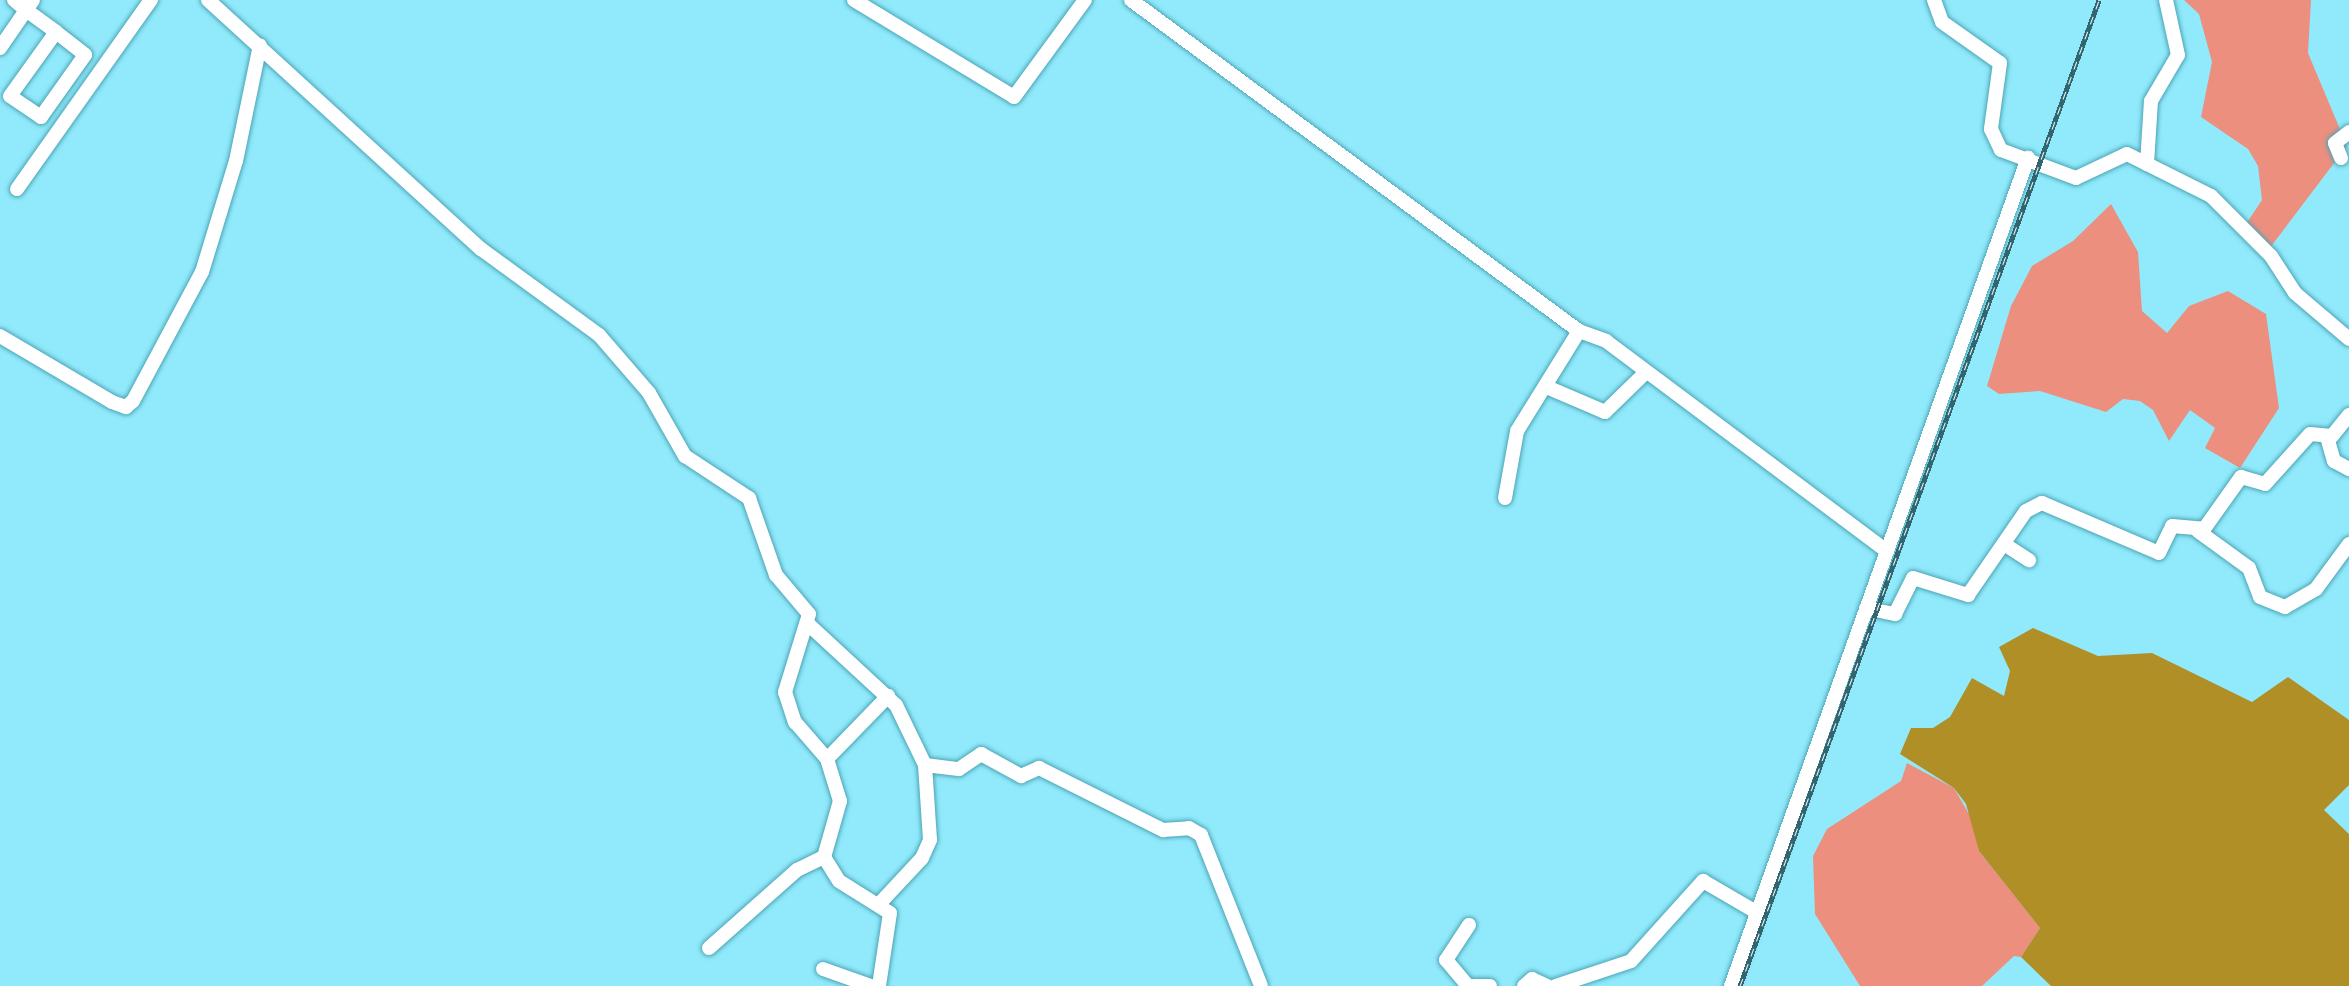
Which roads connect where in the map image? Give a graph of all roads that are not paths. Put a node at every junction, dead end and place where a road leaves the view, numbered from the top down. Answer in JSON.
{"nodes":[{"id":1,"x":14,"y":0,"type":"edge"},
{"id":2,"x":151,"y":0,"type":"edge"},
{"id":3,"x":208,"y":0,"type":"edge"},
{"id":4,"x":854,"y":0,"type":"edge"},
{"id":5,"x":1085,"y":0,"type":"edge"},
{"id":6,"x":1131,"y":0,"type":"edge"},
{"id":7,"x":1934,"y":0,"type":"edge"},
{"id":8,"x":2166,"y":0,"type":"edge"},
{"id":9,"x":30,"y":5,"type":"edge"},
{"id":10,"x":56,"y":32,"type":"junction"},
{"id":11,"x":2,"y":40,"type":"edge"},
{"id":12,"x":260,"y":45,"type":"junction"},
{"id":13,"x":2349,"y":132,"type":"edge"},
{"id":14,"x":2028,"y":158,"type":"junction"},
{"id":15,"x":2341,"y":158,"type":"dead end"},
{"id":16,"x":2147,"y":164,"type":"junction"},
{"id":17,"x":17,"y":189,"type":"dead end"},
{"id":18,"x":1579,"y":331,"type":"junction"},
{"id":19,"x":0,"y":336,"type":"edge"},
{"id":20,"x":2349,"y":339,"type":"edge"},
{"id":21,"x":1645,"y":373,"type":"junction"},
{"id":22,"x":1549,"y":388,"type":"junction"},
{"id":23,"x":2349,"y":415,"type":"edge"},
{"id":24,"x":2327,"y":437,"type":"junction"},
{"id":25,"x":2349,"y":470,"type":"edge"},
{"id":26,"x":1505,"y":498,"type":"dead end"},
{"id":27,"x":2198,"y":531,"type":"junction"},
{"id":28,"x":2004,"y":544,"type":"junction"},
{"id":29,"x":2349,"y":544,"type":"edge"},
{"id":30,"x":1885,"y":550,"type":"junction"},
{"id":31,"x":2029,"y":560,"type":"dead end"},
{"id":32,"x":1866,"y":608,"type":"junction"},
{"id":33,"x":807,"y":623,"type":"junction"},
{"id":34,"x":888,"y":696,"type":"junction"},
{"id":35,"x":827,"y":759,"type":"junction"},
{"id":36,"x":925,"y":765,"type":"junction"},
{"id":37,"x":824,"y":857,"type":"junction"},
{"id":38,"x":881,"y":902,"type":"junction"},
{"id":39,"x":1758,"y":913,"type":"junction"},
{"id":40,"x":1469,"y":925,"type":"dead end"},
{"id":41,"x":709,"y":948,"type":"dead end"},
{"id":42,"x":823,"y":969,"type":"dead end"},
{"id":43,"x":871,"y":986,"type":"edge"},
{"id":44,"x":879,"y":986,"type":"edge"},
{"id":45,"x":1261,"y":986,"type":"edge"},
{"id":46,"x":1470,"y":986,"type":"edge"},
{"id":47,"x":1490,"y":986,"type":"edge"},
{"id":48,"x":1524,"y":986,"type":"edge"},
{"id":49,"x":1547,"y":986,"type":"edge"},
{"id":50,"x":1556,"y":986,"type":"edge"},
{"id":51,"x":1731,"y":986,"type":"edge"}],
"edges":[{"from":1,"to":9,"type":"street"},
{"from":2,"to":17,"type":"street"},
{"from":3,"to":12,"type":"street"},
{"from":4,"to":5,"type":"street"},
{"from":6,"to":18,"type":"street"},
{"from":7,"to":14,"type":"street"},
{"from":8,"to":16,"type":"street"},
{"from":9,"to":10,"type":"street"},
{"from":9,"to":11,"type":"street"},
{"from":10,"to":10,"type":"street"},
{"from":12,"to":19,"type":"street"},
{"from":12,"to":33,"type":"street"},
{"from":13,"to":15,"type":"street"},
{"from":14,"to":16,"type":"street"},
{"from":14,"to":30,"type":"street"},
{"from":16,"to":20,"type":"street"},
{"from":18,"to":21,"type":"street"},
{"from":18,"to":22,"type":"street"},
{"from":21,"to":22,"type":"street"},
{"from":21,"to":30,"type":"street"},
{"from":22,"to":26,"type":"street"},
{"from":23,"to":24,"type":"street"},
{"from":24,"to":25,"type":"street"},
{"from":24,"to":27,"type":"street"},
{"from":27,"to":28,"type":"street"},
{"from":27,"to":29,"type":"street"},
{"from":28,"to":31,"type":"street"},
{"from":28,"to":32,"type":"street"},
{"from":30,"to":32,"type":"street"},
{"from":32,"to":39,"type":"street"},
{"from":33,"to":34,"type":"street"},
{"from":33,"to":35,"type":"street"},
{"from":34,"to":35,"type":"street"},
{"from":34,"to":36,"type":"street"},
{"from":35,"to":37,"type":"street"},
{"from":36,"to":38,"type":"street"},
{"from":36,"to":45,"type":"street"},
{"from":37,"to":38,"type":"street"},
{"from":37,"to":41,"type":"street"},
{"from":38,"to":44,"type":"street"},
{"from":39,"to":50,"type":"street"},
{"from":39,"to":51,"type":"street"},
{"from":40,"to":46,"type":"street"},
{"from":42,"to":43,"type":"street"},
{"from":46,"to":47,"type":"street"},
{"from":48,"to":49,"type":"street"}]}
